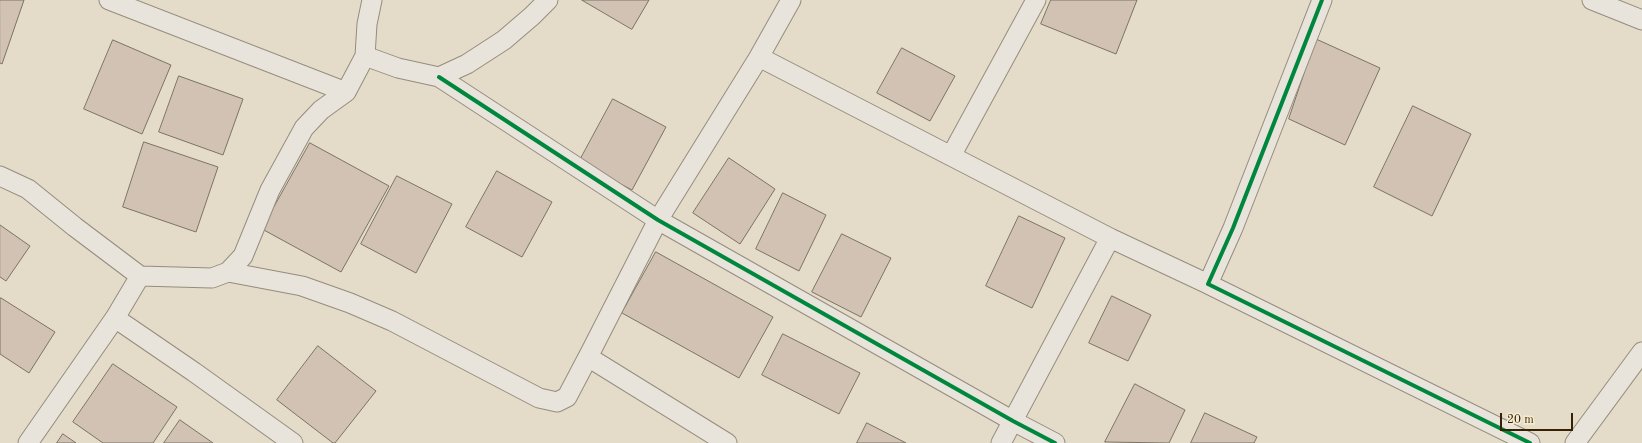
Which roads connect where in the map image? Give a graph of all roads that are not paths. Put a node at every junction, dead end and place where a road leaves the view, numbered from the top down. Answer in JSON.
{"nodes":[{"id":1,"x":109,"y":0,"type":"edge"},
{"id":2,"x":372,"y":0,"type":"edge"},
{"id":3,"x":548,"y":0,"type":"edge"},
{"id":4,"x":791,"y":0,"type":"edge"},
{"id":5,"x":1036,"y":0,"type":"edge"},
{"id":6,"x":1322,"y":0,"type":"edge"},
{"id":7,"x":1592,"y":0,"type":"edge"},
{"id":8,"x":1642,"y":20,"type":"edge"},
{"id":9,"x":365,"y":56,"type":"junction"},
{"id":10,"x":759,"y":57,"type":"junction"},
{"id":11,"x":439,"y":78,"type":"junction"},
{"id":12,"x":346,"y":92,"type":"junction"},
{"id":13,"x":951,"y":156,"type":"junction"},
{"id":14,"x":0,"y":176,"type":"edge"},
{"id":15,"x":658,"y":220,"type":"junction"},
{"id":16,"x":1110,"y":238,"type":"junction"},
{"id":17,"x":228,"y":272,"type":"junction"},
{"id":18,"x":140,"y":276,"type":"junction"},
{"id":19,"x":1208,"y":284,"type":"junction"},
{"id":20,"x":115,"y":318,"type":"junction"},
{"id":21,"x":1642,"y":352,"type":"edge"},
{"id":22,"x":588,"y":356,"type":"junction"},
{"id":23,"x":1013,"y":421,"type":"junction"},
{"id":24,"x":28,"y":443,"type":"edge"},
{"id":25,"x":293,"y":443,"type":"edge"},
{"id":26,"x":727,"y":443,"type":"edge"},
{"id":27,"x":1001,"y":443,"type":"edge"},
{"id":28,"x":1055,"y":443,"type":"edge"},
{"id":29,"x":1530,"y":443,"type":"edge"},
{"id":30,"x":1575,"y":443,"type":"edge"}],
"edges":[{"from":1,"to":12,"type":"street"},
{"from":2,"to":9,"type":"street"},
{"from":3,"to":11,"type":"street"},
{"from":4,"to":10,"type":"street"},
{"from":5,"to":13,"type":"street"},
{"from":6,"to":19,"type":"street"},
{"from":7,"to":8,"type":"street"},
{"from":9,"to":11,"type":"street"},
{"from":9,"to":12,"type":"street"},
{"from":10,"to":13,"type":"street"},
{"from":10,"to":15,"type":"street"},
{"from":11,"to":15,"type":"street"},
{"from":12,"to":17,"type":"street"},
{"from":13,"to":16,"type":"street"},
{"from":14,"to":18,"type":"street"},
{"from":15,"to":22,"type":"street"},
{"from":15,"to":23,"type":"street"},
{"from":16,"to":19,"type":"street"},
{"from":16,"to":23,"type":"street"},
{"from":17,"to":18,"type":"street"},
{"from":17,"to":22,"type":"street"},
{"from":18,"to":20,"type":"street"},
{"from":19,"to":29,"type":"street"},
{"from":20,"to":24,"type":"street"},
{"from":20,"to":25,"type":"street"},
{"from":21,"to":30,"type":"street"},
{"from":22,"to":26,"type":"street"},
{"from":23,"to":27,"type":"street"},
{"from":23,"to":28,"type":"street"}]}
